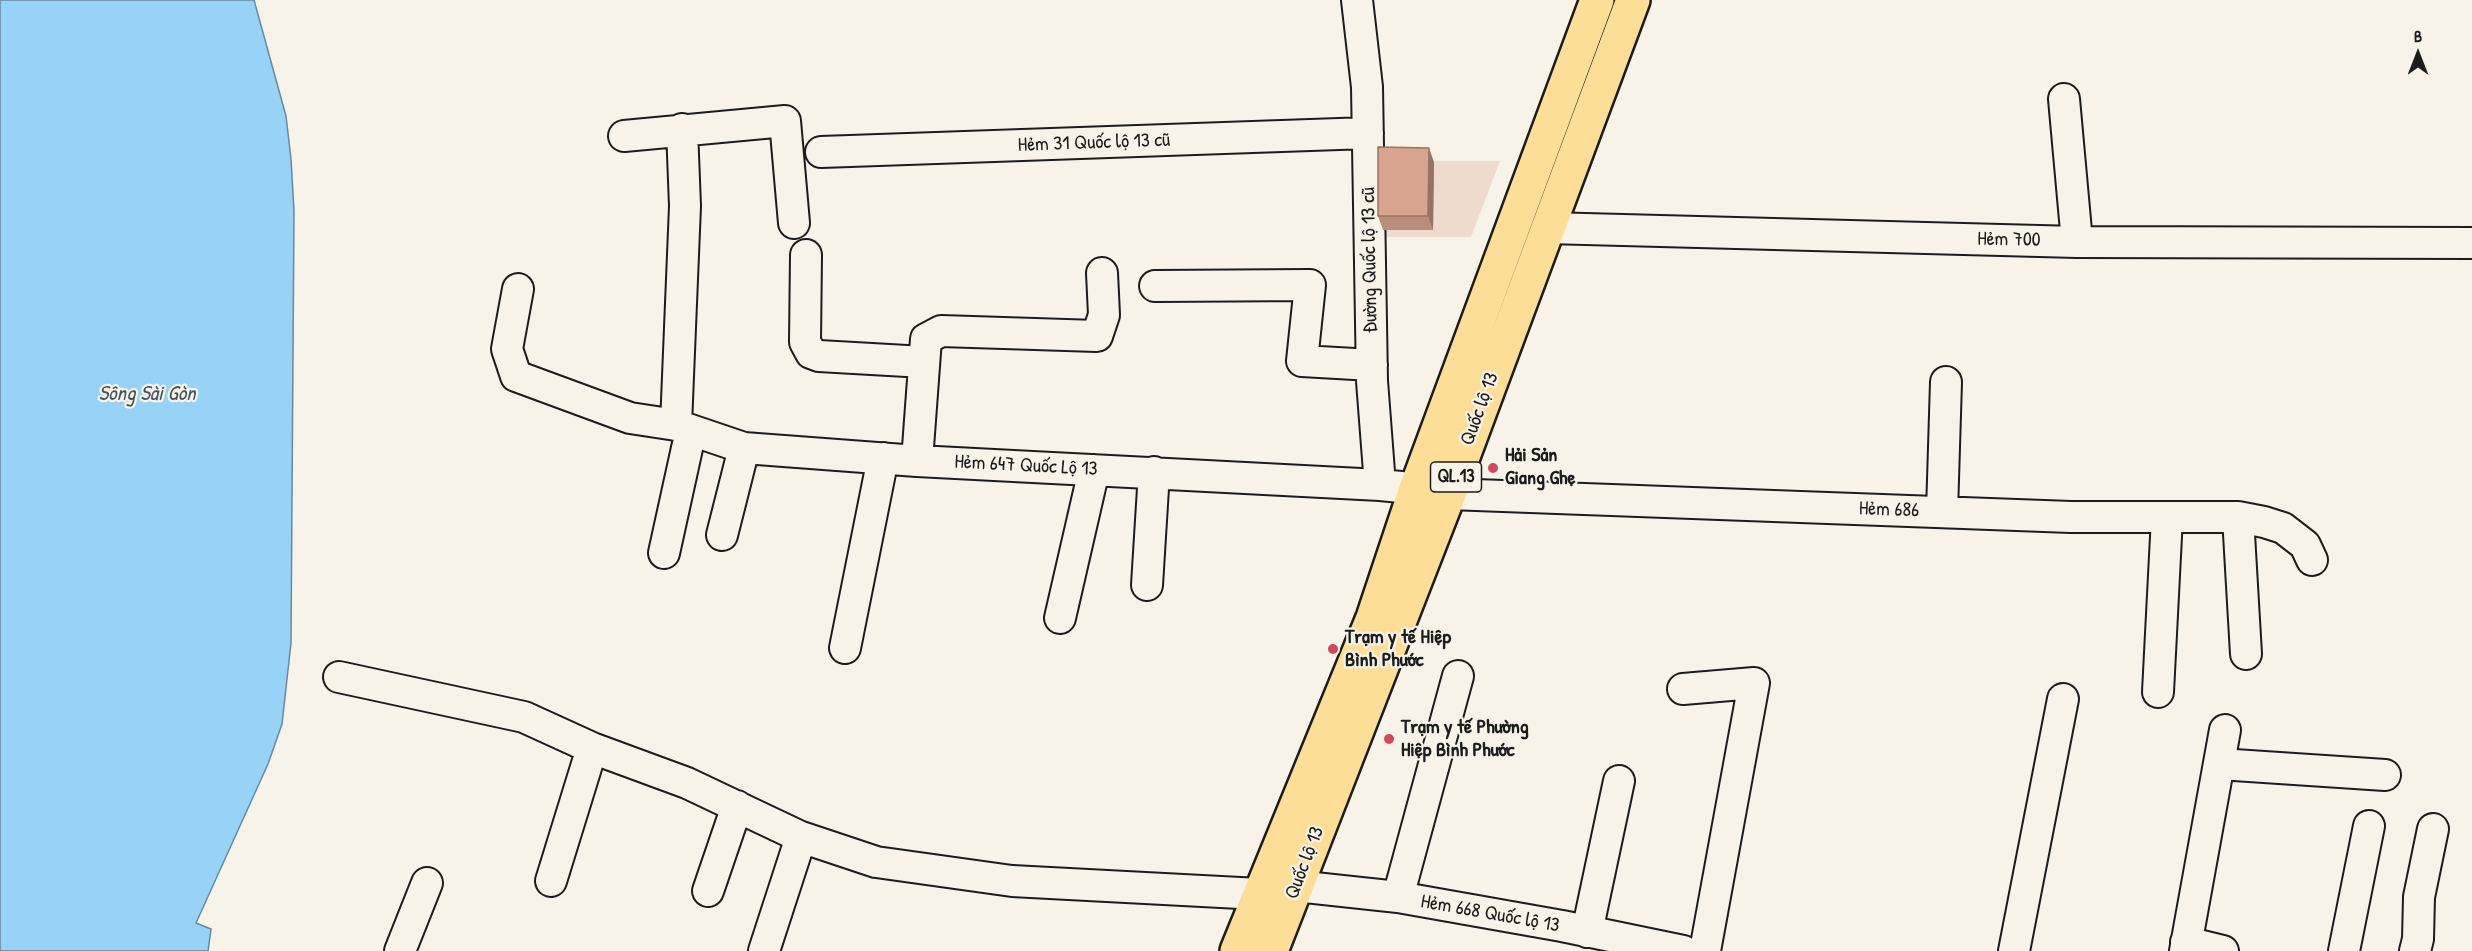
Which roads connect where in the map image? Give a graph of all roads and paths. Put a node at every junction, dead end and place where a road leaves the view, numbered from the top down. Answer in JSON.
{"nodes":[{"id":1,"x":1357,"y":0,"type":"edge"},
{"id":2,"x":1597,"y":0,"type":"edge"},
{"id":3,"x":1632,"y":0,"type":"edge"},
{"id":4,"x":2064,"y":99,"type":"dead end"},
{"id":5,"x":682,"y":129,"type":"junction"},
{"id":6,"x":1368,"y":134,"type":"junction"},
{"id":7,"x":624,"y":136,"type":"dead end"},
{"id":8,"x":820,"y":152,"type":"dead end"},
{"id":9,"x":794,"y":223,"type":"dead end"},
{"id":10,"x":1546,"y":228,"type":"junction"},
{"id":11,"x":2077,"y":242,"type":"junction"},
{"id":12,"x":2472,"y":243,"type":"edge"},
{"id":13,"x":806,"y":255,"type":"dead end"},
{"id":14,"x":1102,"y":273,"type":"dead end"},
{"id":15,"x":1155,"y":286,"type":"dead end"},
{"id":16,"x":518,"y":289,"type":"dead end"},
{"id":17,"x":924,"y":363,"type":"junction"},
{"id":18,"x":1372,"y":365,"type":"junction"},
{"id":19,"x":1946,"y":382,"type":"dead end"},
{"id":20,"x":684,"y":427,"type":"junction"},
{"id":21,"x":744,"y":448,"type":"junction"},
{"id":22,"x":883,"y":458,"type":"junction"},
{"id":23,"x":917,"y":461,"type":"junction"},
{"id":24,"x":1094,"y":470,"type":"junction"},
{"id":25,"x":1154,"y":472,"type":"junction"},
{"id":26,"x":1380,"y":485,"type":"junction"},
{"id":27,"x":1416,"y":489,"type":"junction"},
{"id":28,"x":1449,"y":494,"type":"junction"},
{"id":29,"x":1942,"y":512,"type":"junction"},
{"id":30,"x":2167,"y":517,"type":"junction"},
{"id":31,"x":2238,"y":517,"type":"junction"},
{"id":32,"x":722,"y":535,"type":"dead end"},
{"id":33,"x":664,"y":553,"type":"dead end"},
{"id":34,"x":2312,"y":560,"type":"dead end"},
{"id":35,"x":1147,"y":585,"type":"dead end"},
{"id":36,"x":1060,"y":618,"type":"dead end"},
{"id":37,"x":845,"y":648,"type":"dead end"},
{"id":38,"x":2246,"y":654,"type":"dead end"},
{"id":39,"x":1458,"y":676,"type":"dead end"},
{"id":40,"x":339,"y":677,"type":"dead end"},
{"id":41,"x":1683,"y":689,"type":"dead end"},
{"id":42,"x":2158,"y":692,"type":"dead end"},
{"id":43,"x":2062,"y":699,"type":"dead end"},
{"id":44,"x":2225,"y":730,"type":"dead end"},
{"id":45,"x":592,"y":748,"type":"junction"},
{"id":46,"x":2219,"y":764,"type":"junction"},
{"id":47,"x":2385,"y":775,"type":"dead end"},
{"id":48,"x":1619,"y":781,"type":"dead end"},
{"id":49,"x":737,"y":806,"type":"junction"},
{"id":50,"x":2369,"y":826,"type":"dead end"},
{"id":51,"x":2433,"y":829,"type":"dead end"},
{"id":52,"x":801,"y":837,"type":"junction"},
{"id":53,"x":551,"y":881,"type":"dead end"},
{"id":54,"x":427,"y":883,"type":"dead end"},
{"id":55,"x":1296,"y":886,"type":"junction"},
{"id":56,"x":708,"y":891,"type":"dead end"},
{"id":57,"x":1259,"y":894,"type":"junction"},
{"id":58,"x":1398,"y":897,"type":"junction"},
{"id":59,"x":1587,"y":932,"type":"junction"},
{"id":60,"x":2185,"y":946,"type":"edge"},
{"id":61,"x":2018,"y":950,"type":"edge"},
{"id":62,"x":400,"y":951,"type":"edge"},
{"id":63,"x":764,"y":951,"type":"edge"},
{"id":64,"x":1237,"y":951,"type":"edge"},
{"id":65,"x":1271,"y":951,"type":"edge"},
{"id":66,"x":1683,"y":951,"type":"edge"},
{"id":67,"x":1705,"y":951,"type":"edge"},
{"id":68,"x":2223,"y":951,"type":"edge"},
{"id":69,"x":2344,"y":951,"type":"edge"},
{"id":70,"x":2415,"y":951,"type":"edge"}],
"edges":[{"from":1,"to":6,"type":"street","name":"Đường Quốc lộ 13 cũ"},
{"from":2,"to":27,"type":"highway","name":"Quốc lộ 13","number":"QL.13"},
{"from":3,"to":10,"type":"highway","name":"Quốc lộ 13","number":"QL.13"},
{"from":4,"to":11,"type":"street"},
{"from":5,"to":7,"type":"street"},
{"from":5,"to":9,"type":"street"},
{"from":5,"to":20,"type":"street"},
{"from":6,"to":8,"type":"street","name":"Hẻm 31 Quốc lộ 13 cũ"},
{"from":6,"to":18,"type":"street","name":"Đường Quốc lộ 13 cũ"},
{"from":10,"to":11,"type":"street","name":"Hẻm 700"},
{"from":10,"to":28,"type":"highway","name":"Quốc lộ 13","number":"QL.13"},
{"from":11,"to":12,"type":"street","name":"Hẻm 700"},
{"from":13,"to":17,"type":"street"},
{"from":14,"to":17,"type":"street"},
{"from":15,"to":18,"type":"street"},
{"from":16,"to":20,"type":"street","name":"Hẻm 647 Quốc Lộ 13"},
{"from":17,"to":23,"type":"street"},
{"from":18,"to":26,"type":"street","name":"Đường Quốc lộ 13 cũ"},
{"from":19,"to":29,"type":"street"},
{"from":20,"to":21,"type":"street","name":"Hẻm 647 Quốc Lộ 13"},
{"from":20,"to":33,"type":"street"},
{"from":21,"to":22,"type":"street","name":"Hẻm 647 Quốc Lộ 13"},
{"from":21,"to":32,"type":"street"},
{"from":22,"to":23,"type":"street","name":"Hẻm 647 Quốc Lộ 13"},
{"from":22,"to":37,"type":"street"},
{"from":23,"to":24,"type":"street","name":"Hẻm 647 Quốc Lộ 13"},
{"from":24,"to":25,"type":"street","name":"Hẻm 647 Quốc Lộ 13"},
{"from":24,"to":36,"type":"street"},
{"from":25,"to":26,"type":"street","name":"Hẻm 647 Quốc Lộ 13"},
{"from":25,"to":35,"type":"street"},
{"from":26,"to":27,"type":"street"},
{"from":27,"to":28,"type":"highway"},
{"from":27,"to":57,"type":"highway","name":"Quốc lộ 13","number":"QL.13"},
{"from":28,"to":29,"type":"street","name":"Hẻm 686"},
{"from":28,"to":55,"type":"highway","name":"Quốc lộ 13","number":"QL.13"},
{"from":29,"to":30,"type":"street","name":"Hẻm 686"},
{"from":30,"to":31,"type":"street","name":"Hẻm 686"},
{"from":30,"to":42,"type":"street"},
{"from":31,"to":34,"type":"street","name":"Hẻm 686"},
{"from":31,"to":38,"type":"street"},
{"from":39,"to":58,"type":"street"},
{"from":40,"to":45,"type":"street"},
{"from":41,"to":67,"type":"street"},
{"from":43,"to":61,"type":"street"},
{"from":44,"to":46,"type":"street"},
{"from":45,"to":49,"type":"street"},
{"from":45,"to":53,"type":"street"},
{"from":46,"to":47,"type":"street"},
{"from":46,"to":60,"type":"street"},
{"from":48,"to":59,"type":"street"},
{"from":49,"to":52,"type":"street"},
{"from":49,"to":56,"type":"street"},
{"from":50,"to":69,"type":"street"},
{"from":51,"to":70,"type":"street"},
{"from":52,"to":57,"type":"street"},
{"from":52,"to":63,"type":"street"},
{"from":54,"to":62,"type":"street"},
{"from":55,"to":58,"type":"street","name":"Hẻm 668 Quốc lộ 13"},
{"from":55,"to":65,"type":"highway","name":"Quốc lộ 13","number":"QL.13"},
{"from":57,"to":64,"type":"highway","name":"Quốc lộ 13","number":"QL.13"},
{"from":58,"to":59,"type":"street","name":"Hẻm 668 Quốc lộ 13"},
{"from":59,"to":66,"type":"street","name":"Hẻm 668 Quốc lộ 13"},
{"from":60,"to":68,"type":"street"}]}
